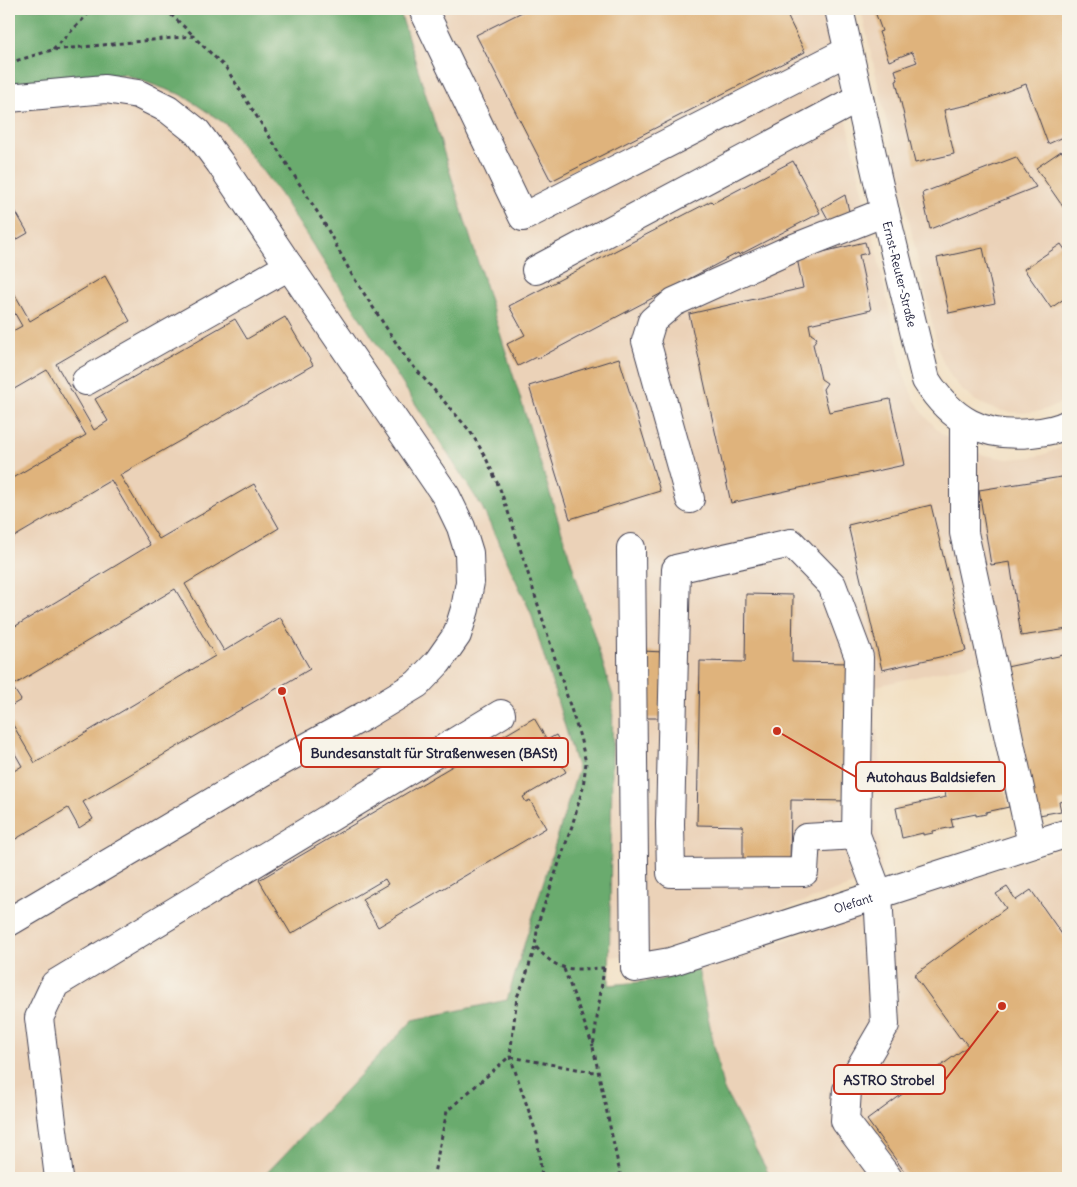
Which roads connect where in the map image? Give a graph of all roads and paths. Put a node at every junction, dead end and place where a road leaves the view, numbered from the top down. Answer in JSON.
{"nodes":[{"id":1,"x":90,"y":9,"type":"edge"},
{"id":2,"x":165,"y":9,"type":"edge"},
{"id":3,"x":423,"y":9,"type":"edge"},
{"id":4,"x":839,"y":9,"type":"edge"},
{"id":5,"x":193,"y":36,"type":"junction"},
{"id":6,"x":52,"y":50,"type":"junction"},
{"id":7,"x":848,"y":51,"type":"junction"},
{"id":8,"x":9,"y":62,"type":"edge"},
{"id":9,"x":9,"y":98,"type":"edge"},
{"id":10,"x":859,"y":98,"type":"junction"},
{"id":11,"x":255,"y":114,"type":"dead end"},
{"id":12,"x":885,"y":212,"type":"junction"},
{"id":13,"x":289,"y":266,"type":"junction"},
{"id":14,"x":536,"y":270,"type":"dead end"},
{"id":15,"x":86,"y":381,"type":"dead end"},
{"id":16,"x":964,"y":422,"type":"junction"},
{"id":17,"x":1068,"y":424,"type":"edge"},
{"id":18,"x":690,"y":499,"type":"dead end"},
{"id":19,"x":631,"y":548,"type":"dead end"},
{"id":20,"x":502,"y":714,"type":"dead end"},
{"id":21,"x":1068,"y":833,"type":"edge"},
{"id":22,"x":856,"y":835,"type":"junction"},
{"id":23,"x":1032,"y":844,"type":"junction"},
{"id":24,"x":878,"y":894,"type":"junction"},
{"id":25,"x":9,"y":922,"type":"edge"},
{"id":26,"x":604,"y":968,"type":"junction"},
{"id":27,"x":635,"y":968,"type":"junction"},
{"id":28,"x":564,"y":969,"type":"junction"},
{"id":29,"x":593,"y":1047,"type":"junction"},
{"id":30,"x":510,"y":1057,"type":"junction"},
{"id":31,"x":599,"y":1072,"type":"junction"},
{"id":32,"x":59,"y":1178,"type":"edge"},
{"id":33,"x":433,"y":1178,"type":"edge"},
{"id":34,"x":542,"y":1178,"type":"edge"},
{"id":35,"x":620,"y":1178,"type":"edge"},
{"id":36,"x":888,"y":1178,"type":"edge"}],
"edges":[{"from":1,"to":6,"type":"path"},
{"from":2,"to":5,"type":"path"},
{"from":3,"to":7,"type":"street"},
{"from":4,"to":7,"type":"street","name":"Ernst-Reuter-Straße"},
{"from":5,"to":6,"type":"path"},
{"from":5,"to":11,"type":"path"},
{"from":6,"to":8,"type":"path"},
{"from":7,"to":10,"type":"street","name":"Ernst-Reuter-Straße"},
{"from":9,"to":13,"type":"street"},
{"from":10,"to":12,"type":"street","name":"Ernst-Reuter-Straße"},
{"from":10,"to":14,"type":"street"},
{"from":12,"to":16,"type":"street","name":"Ernst-Reuter-Straße"},
{"from":12,"to":18,"type":"street"},
{"from":13,"to":15,"type":"street"},
{"from":13,"to":25,"type":"street"},
{"from":16,"to":17,"type":"street","name":"Ernst-Reuter-Straße"},
{"from":16,"to":23,"type":"street"},
{"from":19,"to":27,"type":"street"},
{"from":20,"to":32,"type":"street"},
{"from":21,"to":23,"type":"street","name":"Olefant"},
{"from":22,"to":22,"type":"street"},
{"from":22,"to":24,"type":"street"},
{"from":23,"to":24,"type":"street","name":"Olefant"},
{"from":24,"to":27,"type":"street","name":"Olefant"},
{"from":24,"to":36,"type":"street"},
{"from":26,"to":27,"type":"path"},
{"from":26,"to":28,"type":"path"},
{"from":26,"to":29,"type":"path"},
{"from":28,"to":29,"type":"path"},
{"from":28,"to":30,"type":"path"},
{"from":29,"to":31,"type":"path"},
{"from":30,"to":31,"type":"path"},
{"from":30,"to":33,"type":"path"},
{"from":30,"to":34,"type":"path"},
{"from":31,"to":35,"type":"path"}]}
